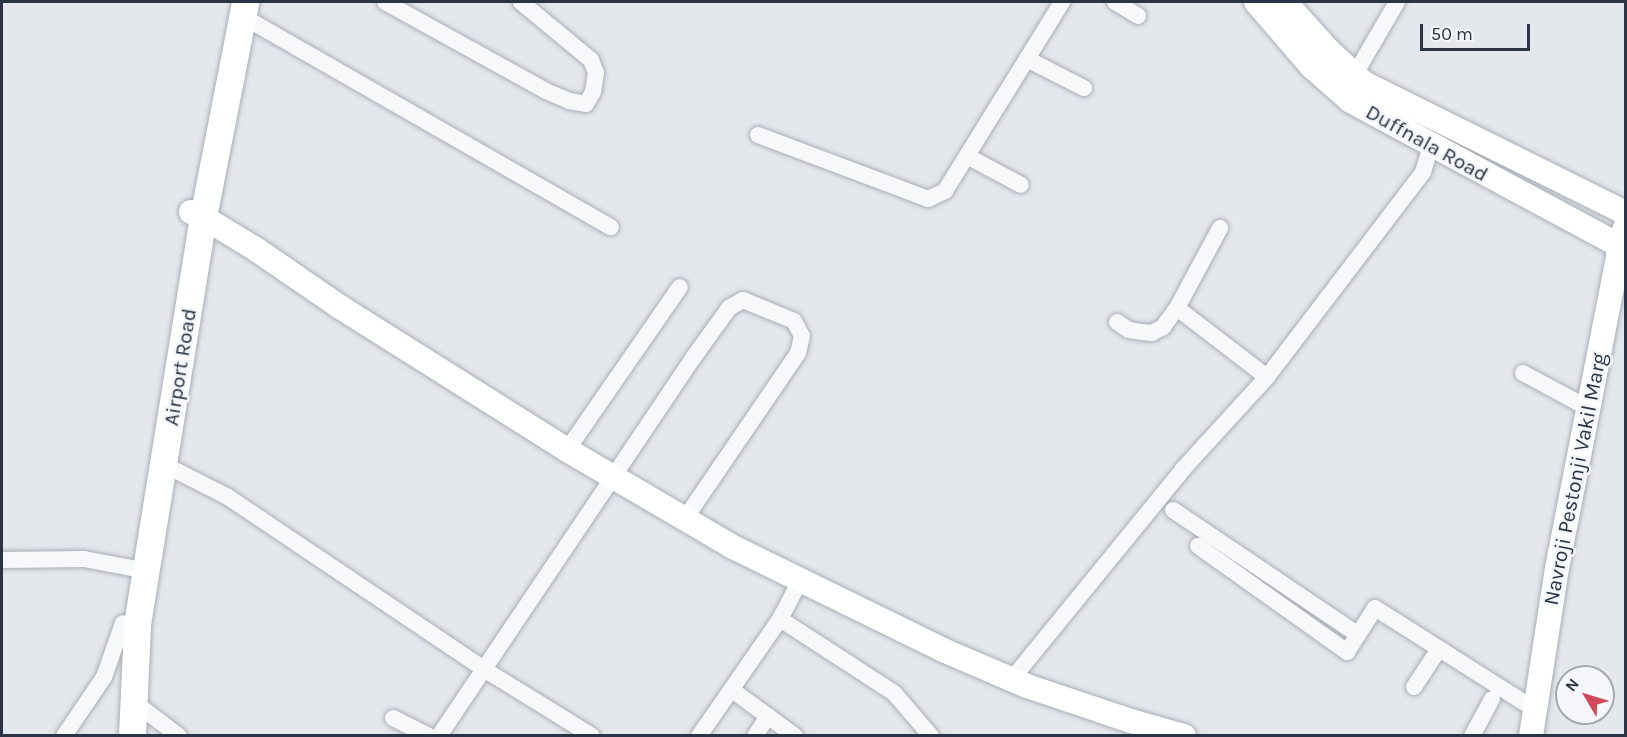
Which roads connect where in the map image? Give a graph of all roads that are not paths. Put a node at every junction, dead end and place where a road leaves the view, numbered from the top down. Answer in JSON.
{"nodes":[{"id":1,"x":385,"y":2,"type":"edge"},
{"id":2,"x":521,"y":2,"type":"edge"},
{"id":3,"x":1062,"y":2,"type":"edge"},
{"id":4,"x":1115,"y":2,"type":"edge"},
{"id":5,"x":1256,"y":2,"type":"edge"},
{"id":6,"x":1285,"y":2,"type":"edge"},
{"id":7,"x":1397,"y":2,"type":"edge"},
{"id":8,"x":239,"y":6,"type":"edge"},
{"id":9,"x":1138,"y":15,"type":"dead end"},
{"id":10,"x":1027,"y":59,"type":"junction"},
{"id":11,"x":1355,"y":74,"type":"junction"},
{"id":12,"x":1084,"y":88,"type":"dead end"},
{"id":13,"x":758,"y":135,"type":"dead end"},
{"id":14,"x":1431,"y":145,"type":"junction"},
{"id":15,"x":967,"y":156,"type":"junction"},
{"id":16,"x":1021,"y":185,"type":"dead end"},
{"id":17,"x":1626,"y":213,"type":"edge"},
{"id":18,"x":197,"y":214,"type":"junction"},
{"id":19,"x":611,"y":227,"type":"dead end"},
{"id":20,"x":1220,"y":228,"type":"dead end"},
{"id":21,"x":1623,"y":240,"type":"edge"},
{"id":22,"x":680,"y":287,"type":"dead end"},
{"id":23,"x":1177,"y":308,"type":"junction"},
{"id":24,"x":1117,"y":322,"type":"dead end"},
{"id":25,"x":1523,"y":373,"type":"dead end"},
{"id":26,"x":1267,"y":377,"type":"junction"},
{"id":27,"x":1588,"y":408,"type":"junction"},
{"id":28,"x":567,"y":450,"type":"junction"},
{"id":29,"x":165,"y":465,"type":"junction"},
{"id":30,"x":614,"y":477,"type":"junction"},
{"id":31,"x":1173,"y":510,"type":"dead end"},
{"id":32,"x":684,"y":520,"type":"junction"},
{"id":33,"x":1198,"y":546,"type":"dead end"},
{"id":34,"x":2,"y":560,"type":"edge"},
{"id":35,"x":132,"y":568,"type":"junction"},
{"id":36,"x":801,"y":579,"type":"junction"},
{"id":37,"x":780,"y":619,"type":"junction"},
{"id":38,"x":123,"y":623,"type":"junction"},
{"id":39,"x":1358,"y":635,"type":"junction"},
{"id":40,"x":1439,"y":649,"type":"junction"},
{"id":41,"x":482,"y":668,"type":"junction"},
{"id":42,"x":1012,"y":679,"type":"junction"},
{"id":43,"x":1414,"y":687,"type":"dead end"},
{"id":44,"x":732,"y":690,"type":"junction"},
{"id":45,"x":1492,"y":699,"type":"dead end"},
{"id":46,"x":134,"y":702,"type":"junction"},
{"id":47,"x":1534,"y":709,"type":"junction"},
{"id":48,"x":768,"y":716,"type":"junction"},
{"id":49,"x":393,"y":718,"type":"dead end"},
{"id":50,"x":64,"y":735,"type":"edge"},
{"id":51,"x":118,"y":735,"type":"edge"},
{"id":52,"x":132,"y":735,"type":"edge"},
{"id":53,"x":179,"y":735,"type":"edge"},
{"id":54,"x":429,"y":735,"type":"edge"},
{"id":55,"x":439,"y":735,"type":"edge"},
{"id":56,"x":592,"y":735,"type":"edge"},
{"id":57,"x":699,"y":735,"type":"edge"},
{"id":58,"x":755,"y":735,"type":"edge"},
{"id":59,"x":795,"y":735,"type":"edge"},
{"id":60,"x":931,"y":735,"type":"edge"},
{"id":61,"x":1184,"y":735,"type":"edge"},
{"id":62,"x":1472,"y":735,"type":"edge"},
{"id":63,"x":1531,"y":735,"type":"edge"}],
"edges":[{"from":1,"to":2,"type":"street"},
{"from":3,"to":10,"type":"street"},
{"from":4,"to":9,"type":"street"},
{"from":5,"to":14,"type":"street","name":"Duffnala Road"},
{"from":6,"to":11,"type":"street"},
{"from":7,"to":11,"type":"street"},
{"from":8,"to":18,"type":"main road","name":"Airport Road"},
{"from":8,"to":19,"type":"street"},
{"from":10,"to":12,"type":"street"},
{"from":10,"to":15,"type":"street"},
{"from":11,"to":17,"type":"street"},
{"from":13,"to":15,"type":"street"},
{"from":14,"to":21,"type":"street","name":"Duffnala Road"},
{"from":14,"to":26,"type":"street"},
{"from":15,"to":16,"type":"street"},
{"from":18,"to":28,"type":"street"},
{"from":18,"to":29,"type":"main road","name":"Airport Road"},
{"from":18,"to":35,"type":"main road","name":"Airport Road"},
{"from":20,"to":23,"type":"street"},
{"from":21,"to":27,"type":"street","name":"Navroji Pestonji Vakil Marg"},
{"from":22,"to":28,"type":"street"},
{"from":23,"to":24,"type":"street"},
{"from":23,"to":26,"type":"street"},
{"from":25,"to":27,"type":"street"},
{"from":26,"to":42,"type":"street"},
{"from":27,"to":47,"type":"street","name":"Navroji Pestonji Vakil Marg"},
{"from":28,"to":30,"type":"street"},
{"from":29,"to":41,"type":"street"},
{"from":29,"to":46,"type":"main road","name":"Airport Road"},
{"from":30,"to":32,"type":"street"},
{"from":30,"to":32,"type":"street"},
{"from":30,"to":41,"type":"street"},
{"from":31,"to":39,"type":"street"},
{"from":32,"to":36,"type":"street"},
{"from":33,"to":39,"type":"street"},
{"from":34,"to":35,"type":"street"},
{"from":35,"to":38,"type":"main road","name":"Airport Road"},
{"from":36,"to":37,"type":"street"},
{"from":36,"to":42,"type":"street"},
{"from":37,"to":44,"type":"street"},
{"from":37,"to":60,"type":"street"},
{"from":38,"to":50,"type":"street"},
{"from":38,"to":51,"type":"main road","name":"Airport Road"},
{"from":39,"to":40,"type":"street"},
{"from":40,"to":43,"type":"street"},
{"from":40,"to":47,"type":"street"},
{"from":41,"to":55,"type":"street"},
{"from":41,"to":56,"type":"street"},
{"from":42,"to":61,"type":"street"},
{"from":44,"to":48,"type":"street"},
{"from":44,"to":57,"type":"street"},
{"from":45,"to":62,"type":"street"},
{"from":46,"to":52,"type":"main road","name":"Airport Road"},
{"from":46,"to":53,"type":"street"},
{"from":47,"to":63,"type":"street","name":"Navroji Pestonji Vakil Marg"},
{"from":48,"to":58,"type":"street"},
{"from":48,"to":59,"type":"street"},
{"from":49,"to":54,"type":"street"}]}
